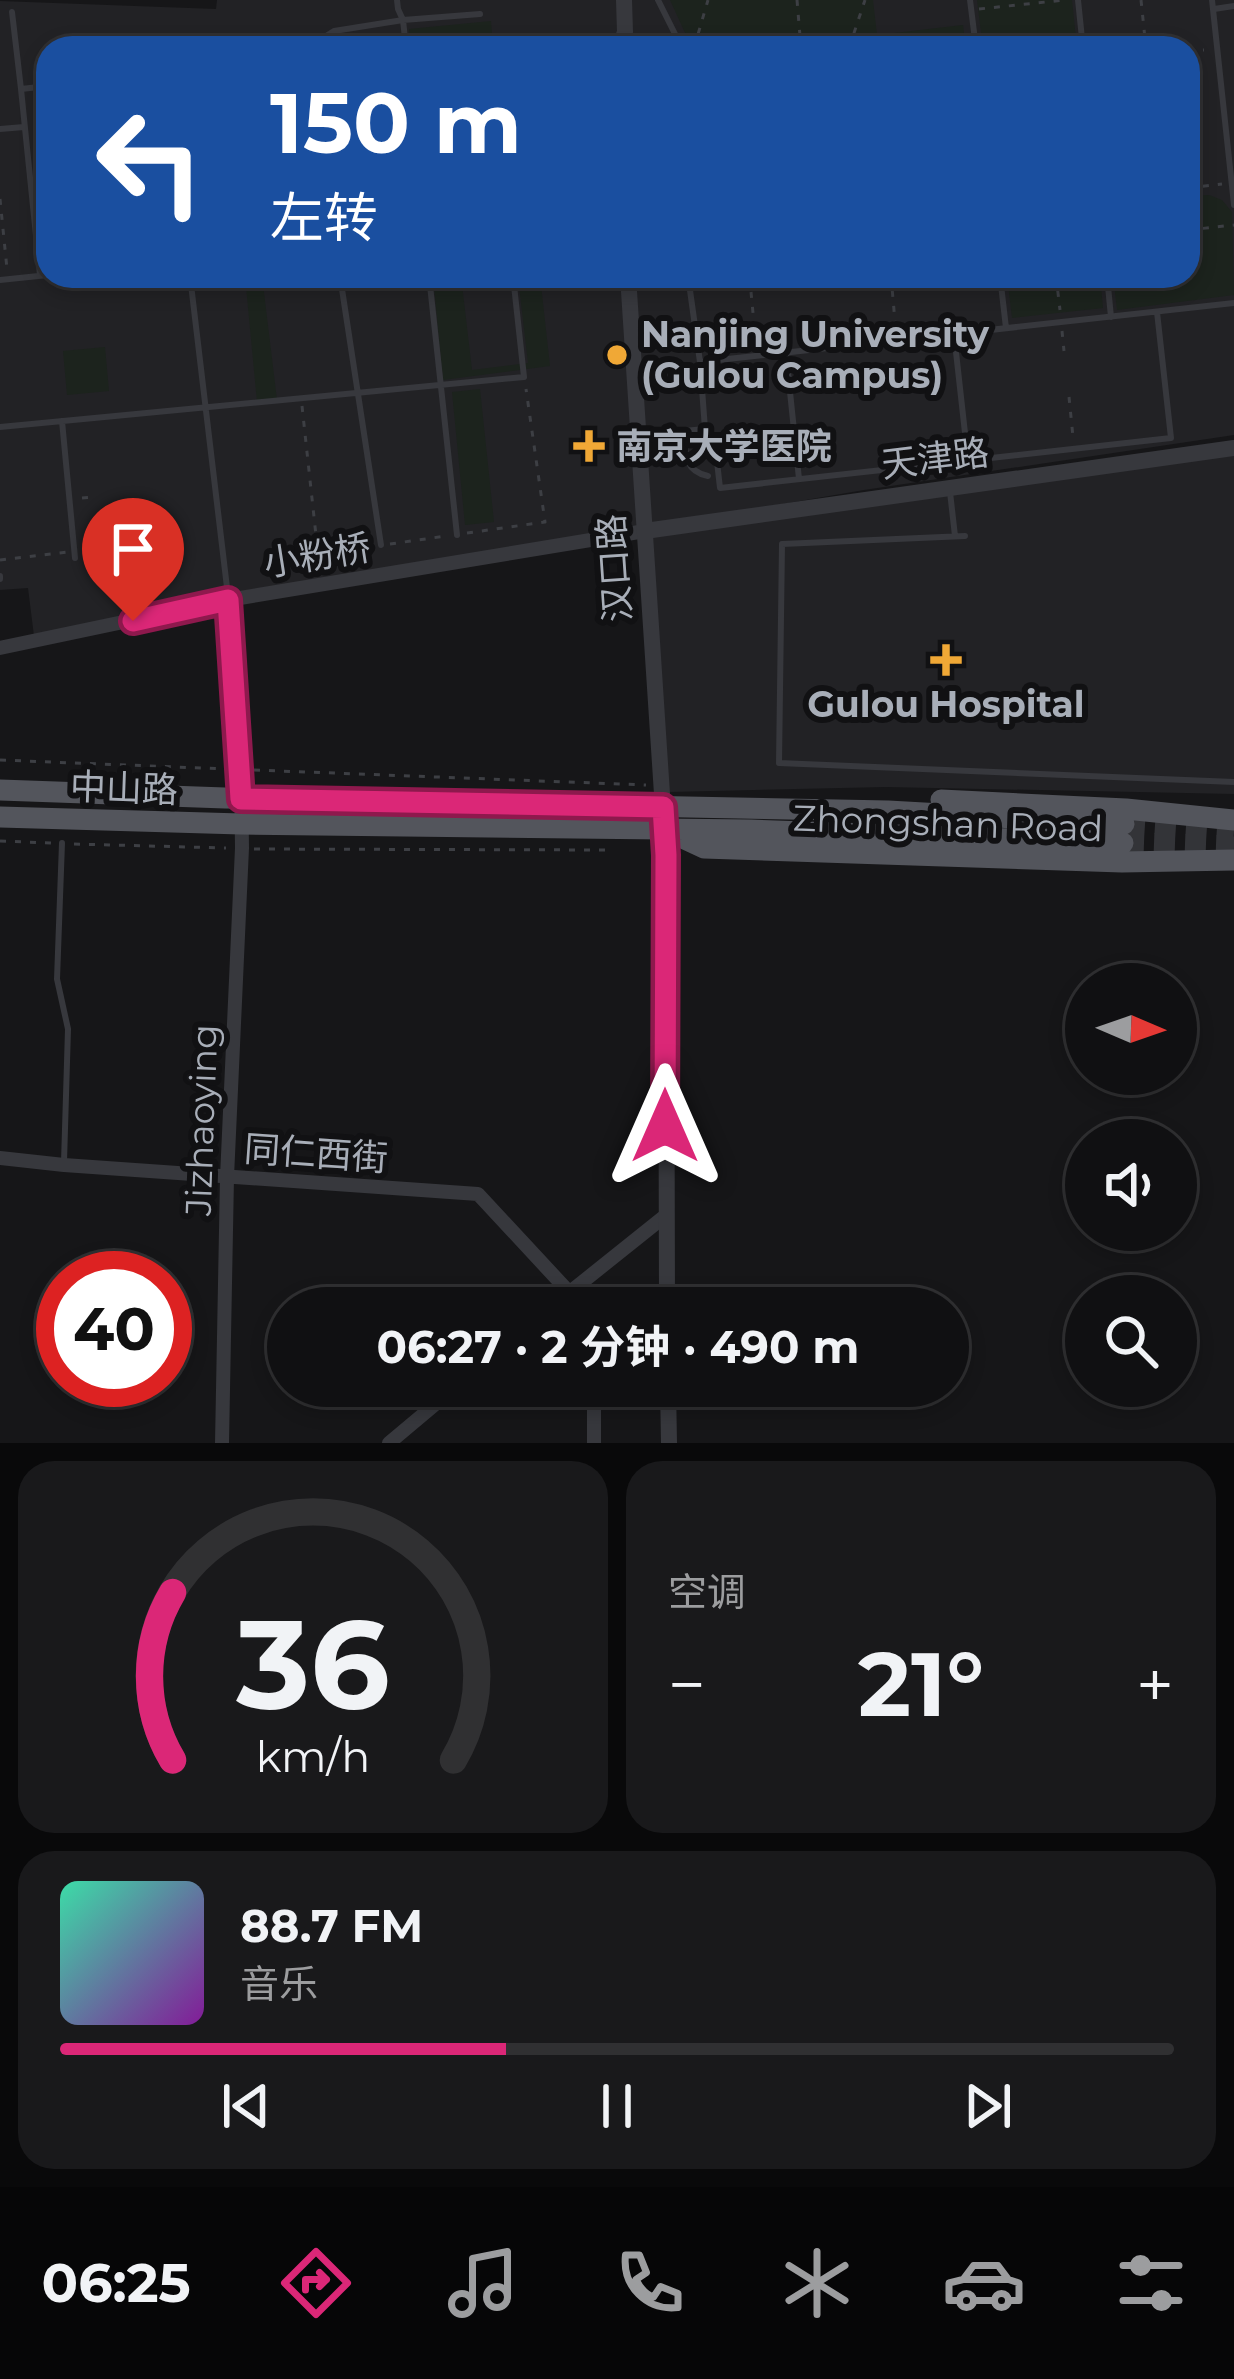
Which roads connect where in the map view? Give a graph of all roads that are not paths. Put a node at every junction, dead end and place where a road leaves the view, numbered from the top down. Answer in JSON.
{"nodes":[{"id":1,"x":397,"y":0,"type":"edge"},
{"id":2,"x":624,"y":0,"type":"edge"},
{"id":3,"x":658,"y":0,"type":"edge"},
{"id":4,"x":970,"y":0,"type":"edge"},
{"id":5,"x":1078,"y":0,"type":"edge"},
{"id":6,"x":1213,"y":4,"type":"edge"},
{"id":7,"x":1234,"y":6,"type":"edge"},
{"id":8,"x":12,"y":12,"type":"dead end"},
{"id":9,"x":480,"y":14,"type":"dead end"},
{"id":10,"x":403,"y":20,"type":"junction"},
{"id":11,"x":326,"y":36,"type":"edge"},
{"id":12,"x":405,"y":36,"type":"edge"},
{"id":13,"x":624,"y":36,"type":"edge"},
{"id":14,"x":676,"y":36,"type":"edge"},
{"id":15,"x":974,"y":36,"type":"edge"},
{"id":16,"x":1082,"y":36,"type":"edge"},
{"id":17,"x":36,"y":87,"type":"edge"},
{"id":18,"x":21,"y":89,"type":"junction"},
{"id":19,"x":24,"y":127,"type":"junction"},
{"id":20,"x":0,"y":129,"type":"edge"},
{"id":21,"x":1232,"y":183,"type":"edge"},
{"id":22,"x":1234,"y":205,"type":"edge"},
{"id":23,"x":36,"y":216,"type":"edge"},
{"id":24,"x":36,"y":276,"type":"edge"},
{"id":25,"x":4,"y":279,"type":"edge"},
{"id":26,"x":191,"y":288,"type":"edge"},
{"id":27,"x":342,"y":288,"type":"edge"},
{"id":28,"x":430,"y":288,"type":"edge"},
{"id":29,"x":514,"y":288,"type":"edge"},
{"id":30,"x":629,"y":288,"type":"edge"},
{"id":31,"x":690,"y":288,"type":"edge"},
{"id":32,"x":1001,"y":288,"type":"edge"},
{"id":33,"x":1108,"y":288,"type":"edge"},
{"id":34,"x":1234,"y":303,"type":"edge"},
{"id":35,"x":1157,"y":312,"type":"junction"},
{"id":36,"x":1112,"y":317,"type":"junction"},
{"id":37,"x":1006,"y":328,"type":"junction"},
{"id":38,"x":954,"y":334,"type":"junction"},
{"id":39,"x":786,"y":352,"type":"junction"},
{"id":40,"x":700,"y":362,"type":"junction"},
{"id":41,"x":441,"y":385,"type":"junction"},
{"id":42,"x":358,"y":393,"type":"junction"},
{"id":43,"x":205,"y":407,"type":"junction"},
{"id":44,"x":62,"y":421,"type":"junction"},
{"id":45,"x":0,"y":427,"type":"edge"},
{"id":46,"x":705,"y":429,"type":"junction"},
{"id":47,"x":1234,"y":448,"type":"edge"},
{"id":48,"x":968,"y":460,"type":"junction"},
{"id":49,"x":708,"y":476,"type":"dead end"},
{"id":50,"x":799,"y":479,"type":"junction"},
{"id":51,"x":949,"y":490,"type":"junction"},
{"id":52,"x":645,"y":531,"type":"junction"},
{"id":53,"x":458,"y":535,"type":"road end"},
{"id":54,"x":955,"y":536,"type":"junction"},
{"id":55,"x":965,"y":536,"type":"dead end"},
{"id":56,"x":381,"y":545,"type":"road end"},
{"id":57,"x":75,"y":554,"type":"road end"},
{"id":58,"x":228,"y":600,"type":"junction"},
{"id":59,"x":0,"y":648,"type":"edge"},
{"id":60,"x":1234,"y":782,"type":"edge"},
{"id":61,"x":0,"y":790,"type":"edge"},
{"id":62,"x":233,"y":798,"type":"junction"},
{"id":63,"x":0,"y":817,"type":"edge"},
{"id":64,"x":664,"y":818,"type":"junction"},
{"id":65,"x":1234,"y":820,"type":"edge"},
{"id":66,"x":241,"y":824,"type":"junction"},
{"id":67,"x":62,"y":843,"type":"road end"},
{"id":68,"x":1234,"y":860,"type":"edge"},
{"id":69,"x":0,"y":1158,"type":"edge"},
{"id":70,"x":64,"y":1165,"type":"junction"},
{"id":71,"x":227,"y":1178,"type":"junction"},
{"id":72,"x":665,"y":1216,"type":"junction"},
{"id":73,"x":564,"y":1287,"type":"edge"},
{"id":74,"x":575,"y":1287,"type":"edge"},
{"id":75,"x":667,"y":1287,"type":"edge"},
{"id":76,"x":433,"y":1407,"type":"edge"},
{"id":77,"x":594,"y":1407,"type":"edge"},
{"id":78,"x":668,"y":1407,"type":"edge"},
{"id":79,"x":223,"y":1443,"type":"edge"},
{"id":80,"x":389,"y":1443,"type":"edge"},
{"id":81,"x":594,"y":1443,"type":"edge"},
{"id":82,"x":669,"y":1443,"type":"edge"}],
"edges":[{"from":1,"to":10,"type":"lane"},
{"from":2,"to":13,"type":"street"},
{"from":3,"to":14,"type":"lane"},
{"from":4,"to":15,"type":"lane"},
{"from":5,"to":16,"type":"lane"},
{"from":6,"to":7,"type":"lane"},
{"from":6,"to":21,"type":"lane"},
{"from":8,"to":18,"type":"lane"},
{"from":9,"to":10,"type":"lane"},
{"from":10,"to":11,"type":"lane"},
{"from":10,"to":12,"type":"lane"},
{"from":17,"to":18,"type":"lane"},
{"from":18,"to":19,"type":"lane"},
{"from":19,"to":20,"type":"lane"},
{"from":19,"to":23,"type":"lane"},
{"from":21,"to":22,"type":"lane"},
{"from":24,"to":25,"type":"lane"},
{"from":26,"to":43,"type":"lane"},
{"from":27,"to":42,"type":"lane"},
{"from":28,"to":41,"type":"lane"},
{"from":29,"to":41,"type":"lane"},
{"from":30,"to":52,"type":"street","name":"汉口路"},
{"from":31,"to":40,"type":"lane"},
{"from":32,"to":37,"type":"lane"},
{"from":33,"to":36,"type":"lane"},
{"from":34,"to":35,"type":"lane"},
{"from":35,"to":36,"type":"lane"},
{"from":35,"to":48,"type":"lane"},
{"from":36,"to":37,"type":"lane"},
{"from":37,"to":38,"type":"lane"},
{"from":38,"to":39,"type":"lane"},
{"from":38,"to":48,"type":"lane"},
{"from":39,"to":40,"type":"lane"},
{"from":39,"to":50,"type":"lane"},
{"from":40,"to":46,"type":"lane"},
{"from":41,"to":42,"type":"lane"},
{"from":41,"to":53,"type":"lane"},
{"from":42,"to":43,"type":"lane"},
{"from":42,"to":56,"type":"lane"},
{"from":43,"to":44,"type":"lane"},
{"from":43,"to":58,"type":"lane"},
{"from":44,"to":45,"type":"lane"},
{"from":44,"to":57,"type":"lane"},
{"from":46,"to":49,"type":"lane"},
{"from":46,"to":50,"type":"lane"},
{"from":47,"to":51,"type":"street","name":"天津路"},
{"from":48,"to":50,"type":"lane"},
{"from":51,"to":52,"type":"street","name":"天津路"},
{"from":51,"to":54,"type":"lane"},
{"from":52,"to":58,"type":"street","name":"小粉桥"},
{"from":52,"to":64,"type":"street","name":"汉口路"},
{"from":54,"to":55,"type":"lane"},
{"from":54,"to":60,"type":"lane"},
{"from":58,"to":59,"type":"street","name":"小粉桥"},
{"from":58,"to":62,"type":"street","name":"Jizhaoying"},
{"from":61,"to":62,"type":"main road"},
{"from":62,"to":64,"type":"main road"},
{"from":62,"to":66,"type":"street","name":"Jizhaoying"},
{"from":63,"to":66,"type":"main road","name":"中山路"},
{"from":64,"to":64,"type":"main road"},
{"from":64,"to":65,"type":"main road"},
{"from":64,"to":66,"type":"lane"},
{"from":64,"to":68,"type":"lane"},
{"from":64,"to":72,"type":"street","name":"汉口路"},
{"from":66,"to":71,"type":"street","name":"Jizhaoying"},
{"from":67,"to":70,"type":"lane"},
{"from":69,"to":70,"type":"street","name":"同仁西街"},
{"from":70,"to":71,"type":"street","name":"同仁西街"},
{"from":71,"to":73,"type":"street","name":"同仁西街"},
{"from":71,"to":79,"type":"street","name":"Jizhaoying"},
{"from":72,"to":74,"type":"street"},
{"from":72,"to":75,"type":"street","name":"汉口路"},
{"from":76,"to":80,"type":"street"},
{"from":77,"to":81,"type":"street"},
{"from":78,"to":82,"type":"street"}]}
